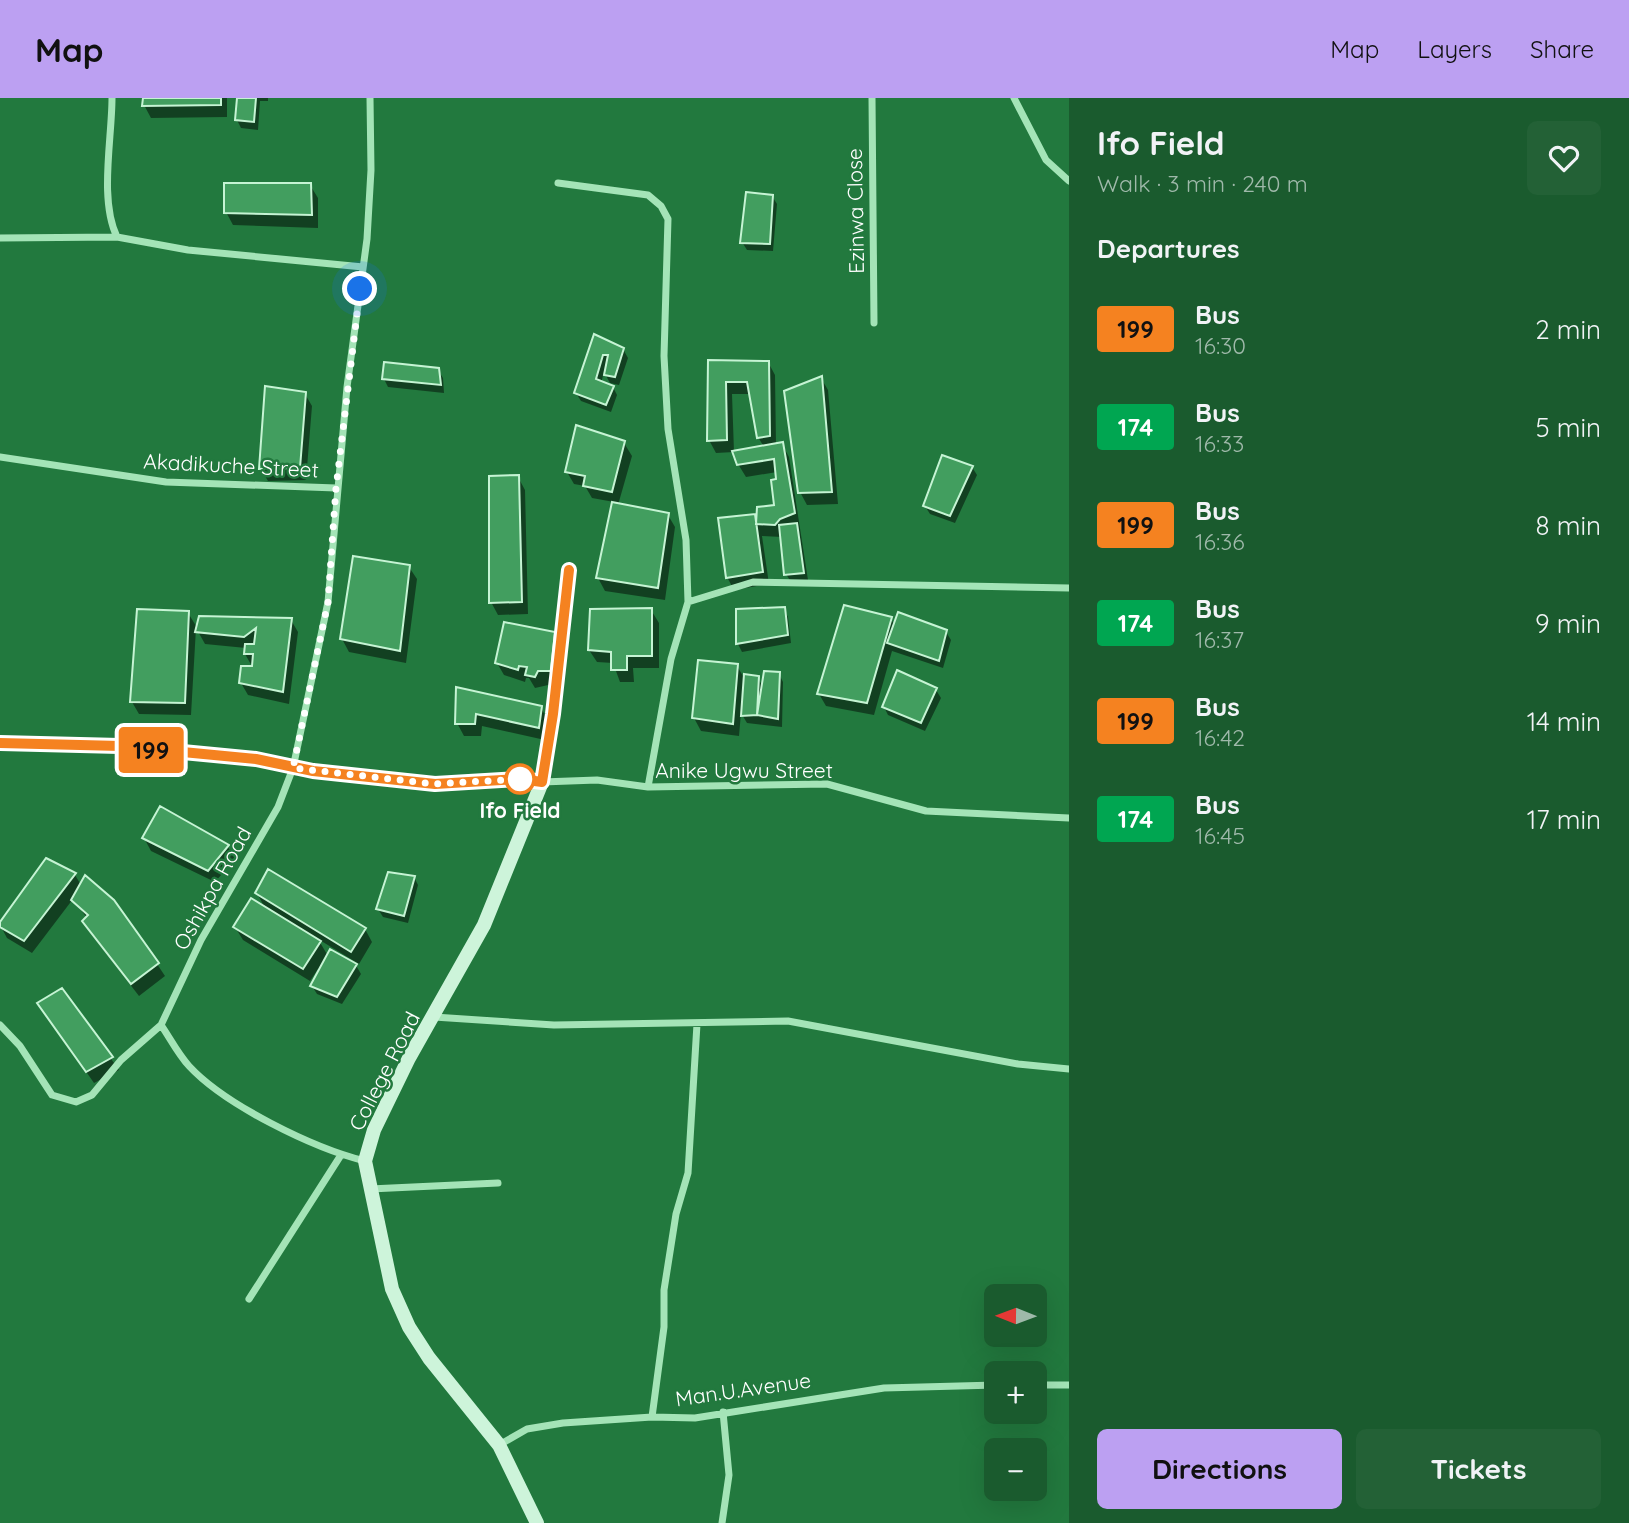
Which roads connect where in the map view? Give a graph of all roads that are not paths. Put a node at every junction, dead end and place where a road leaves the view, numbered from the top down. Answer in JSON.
{"nodes":[{"id":1,"x":112,"y":98,"type":"edge"},
{"id":2,"x":370,"y":98,"type":"edge"},
{"id":3,"x":872,"y":98,"type":"edge"},
{"id":4,"x":1014,"y":98,"type":"edge"},
{"id":5,"x":1069,"y":181,"type":"edge"},
{"id":6,"x":558,"y":183,"type":"dead end"},
{"id":7,"x":117,"y":237,"type":"junction"},
{"id":8,"x":0,"y":238,"type":"edge"},
{"id":9,"x":363,"y":267,"type":"junction"},
{"id":10,"x":874,"y":323,"type":"dead end"},
{"id":11,"x":0,"y":457,"type":"edge"},
{"id":12,"x":336,"y":488,"type":"junction"},
{"id":13,"x":569,"y":570,"type":"dead end"},
{"id":14,"x":1069,"y":588,"type":"edge"},
{"id":15,"x":688,"y":602,"type":"junction"},
{"id":16,"x":0,"y":743,"type":"edge"},
{"id":17,"x":293,"y":768,"type":"junction"},
{"id":18,"x":542,"y":782,"type":"junction"},
{"id":19,"x":648,"y":788,"type":"junction"},
{"id":20,"x":1069,"y":818,"type":"edge"},
{"id":21,"x":434,"y":1017,"type":"junction"},
{"id":22,"x":697,"y":1024,"type":"junction"},
{"id":23,"x":0,"y":1025,"type":"edge"},
{"id":24,"x":161,"y":1025,"type":"junction"},
{"id":25,"x":1069,"y":1069,"type":"edge"},
{"id":26,"x":341,"y":1155,"type":"junction"},
{"id":27,"x":365,"y":1161,"type":"junction"},
{"id":28,"x":498,"y":1183,"type":"dead end"},
{"id":29,"x":369,"y":1189,"type":"junction"},
{"id":30,"x":248,"y":1299,"type":"dead end"},
{"id":31,"x":984,"y":1385,"type":"edge"},
{"id":32,"x":1047,"y":1385,"type":"edge"},
{"id":33,"x":1069,"y":1385,"type":"edge"},
{"id":34,"x":723,"y":1412,"type":"junction"},
{"id":35,"x":652,"y":1417,"type":"junction"},
{"id":36,"x":499,"y":1445,"type":"junction"},
{"id":37,"x":537,"y":1523,"type":"edge"},
{"id":38,"x":722,"y":1523,"type":"edge"}],
"edges":[{"from":1,"to":7,"type":"street"},
{"from":2,"to":9,"type":"street","name":"Oshikpa Road"},
{"from":3,"to":10,"type":"street","name":"Ezinwa Close"},
{"from":4,"to":5,"type":"street"},
{"from":6,"to":15,"type":"street"},
{"from":7,"to":8,"type":"street"},
{"from":7,"to":9,"type":"street"},
{"from":9,"to":12,"type":"street","name":"Oshikpa Road"},
{"from":11,"to":12,"type":"street","name":"Akadikuche Street"},
{"from":12,"to":17,"type":"street","name":"Oshikpa Road"},
{"from":13,"to":18,"type":"street"},
{"from":14,"to":15,"type":"street"},
{"from":15,"to":19,"type":"street"},
{"from":16,"to":17,"type":"street","name":"Anike Ugwu Street"},
{"from":17,"to":18,"type":"street","name":"Anike Ugwu Street"},
{"from":17,"to":24,"type":"street","name":"Oshikpa Road"},
{"from":18,"to":19,"type":"street","name":"Anike Ugwu Street"},
{"from":18,"to":21,"type":"main road","name":"College Road"},
{"from":19,"to":20,"type":"street","name":"Anike Ugwu Street"},
{"from":21,"to":22,"type":"street"},
{"from":21,"to":27,"type":"main road","name":"College Road"},
{"from":22,"to":25,"type":"street"},
{"from":22,"to":35,"type":"street"},
{"from":23,"to":24,"type":"street"},
{"from":24,"to":26,"type":"street"},
{"from":26,"to":27,"type":"street"},
{"from":26,"to":30,"type":"street"},
{"from":27,"to":29,"type":"main road","name":"College Road"},
{"from":28,"to":29,"type":"street"},
{"from":29,"to":36,"type":"main road","name":"College Road"},
{"from":31,"to":34,"type":"street","name":"Man.U.Avenue"},
{"from":32,"to":33,"type":"street"},
{"from":34,"to":35,"type":"street","name":"Man.U.Avenue"},
{"from":34,"to":38,"type":"street"},
{"from":35,"to":36,"type":"street","name":"Man.U.Avenue"},
{"from":36,"to":37,"type":"main road","name":"College Road"}]}
